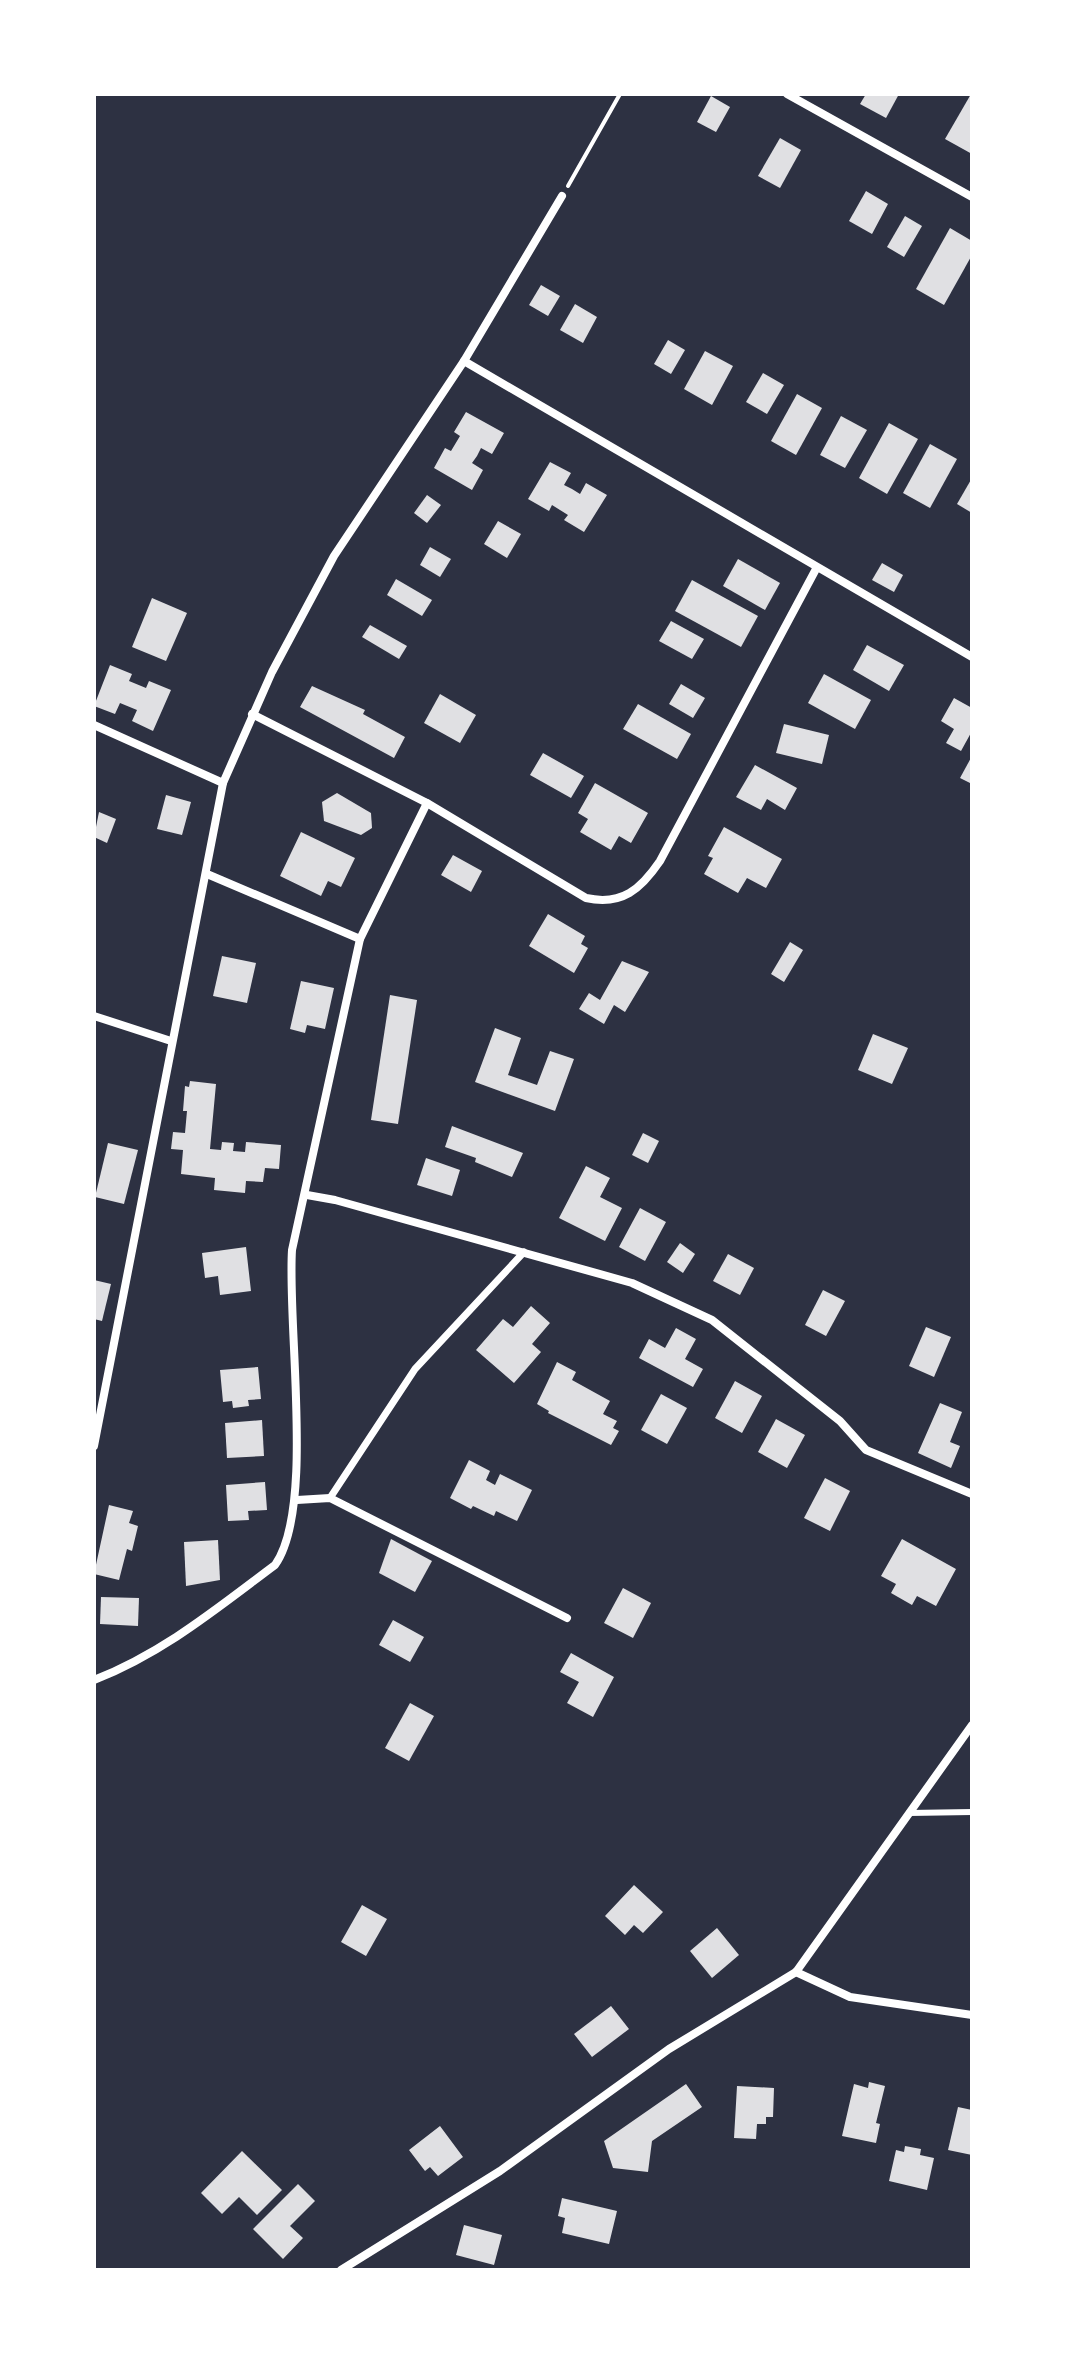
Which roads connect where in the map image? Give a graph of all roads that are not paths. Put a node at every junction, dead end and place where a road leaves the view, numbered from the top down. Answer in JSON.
{"nodes":[{"id":1,"x":787,"y":94,"type":"edge"},
{"id":2,"x":562,"y":196,"type":"road end"},
{"id":3,"x":972,"y":197,"type":"edge"},
{"id":4,"x":464,"y":361,"type":"junction"},
{"id":5,"x":816,"y":569,"type":"junction"},
{"id":6,"x":972,"y":657,"type":"edge"},
{"id":7,"x":252,"y":714,"type":"junction"},
{"id":8,"x":94,"y":725,"type":"edge"},
{"id":9,"x":223,"y":783,"type":"junction"},
{"id":10,"x":427,"y":803,"type":"junction"},
{"id":11,"x":207,"y":874,"type":"junction"},
{"id":12,"x":360,"y":939,"type":"junction"},
{"id":13,"x":94,"y":1016,"type":"edge"},
{"id":14,"x":171,"y":1041,"type":"junction"},
{"id":15,"x":307,"y":1195,"type":"junction"},
{"id":16,"x":524,"y":1252,"type":"junction"},
{"id":17,"x":94,"y":1446,"type":"edge"},
{"id":18,"x":972,"y":1494,"type":"edge"},
{"id":19,"x":330,"y":1498,"type":"junction"},
{"id":20,"x":297,"y":1500,"type":"junction"},
{"id":21,"x":567,"y":1618,"type":"dead end"},
{"id":22,"x":94,"y":1680,"type":"edge"},
{"id":23,"x":972,"y":1725,"type":"edge"},
{"id":24,"x":972,"y":1812,"type":"edge"},
{"id":25,"x":909,"y":1813,"type":"junction"},
{"id":26,"x":796,"y":1972,"type":"junction"},
{"id":27,"x":972,"y":2015,"type":"edge"},
{"id":28,"x":341,"y":2270,"type":"edge"}],
"edges":[{"from":1,"to":3,"type":"street"},
{"from":2,"to":4,"type":"street"},
{"from":4,"to":5,"type":"street"},
{"from":4,"to":7,"type":"street"},
{"from":5,"to":6,"type":"street"},
{"from":5,"to":10,"type":"street"},
{"from":7,"to":9,"type":"street"},
{"from":7,"to":10,"type":"street"},
{"from":8,"to":9,"type":"street"},
{"from":9,"to":11,"type":"street"},
{"from":10,"to":12,"type":"street"},
{"from":11,"to":12,"type":"street"},
{"from":11,"to":14,"type":"street"},
{"from":12,"to":15,"type":"street"},
{"from":13,"to":14,"type":"street"},
{"from":14,"to":17,"type":"street"},
{"from":15,"to":16,"type":"street"},
{"from":15,"to":20,"type":"street"},
{"from":16,"to":18,"type":"street"},
{"from":16,"to":19,"type":"street"},
{"from":19,"to":20,"type":"street"},
{"from":19,"to":21,"type":"street"},
{"from":20,"to":22,"type":"street"},
{"from":23,"to":25,"type":"street"},
{"from":24,"to":25,"type":"lane"},
{"from":25,"to":26,"type":"street"},
{"from":26,"to":27,"type":"street"},
{"from":26,"to":28,"type":"street"}]}
